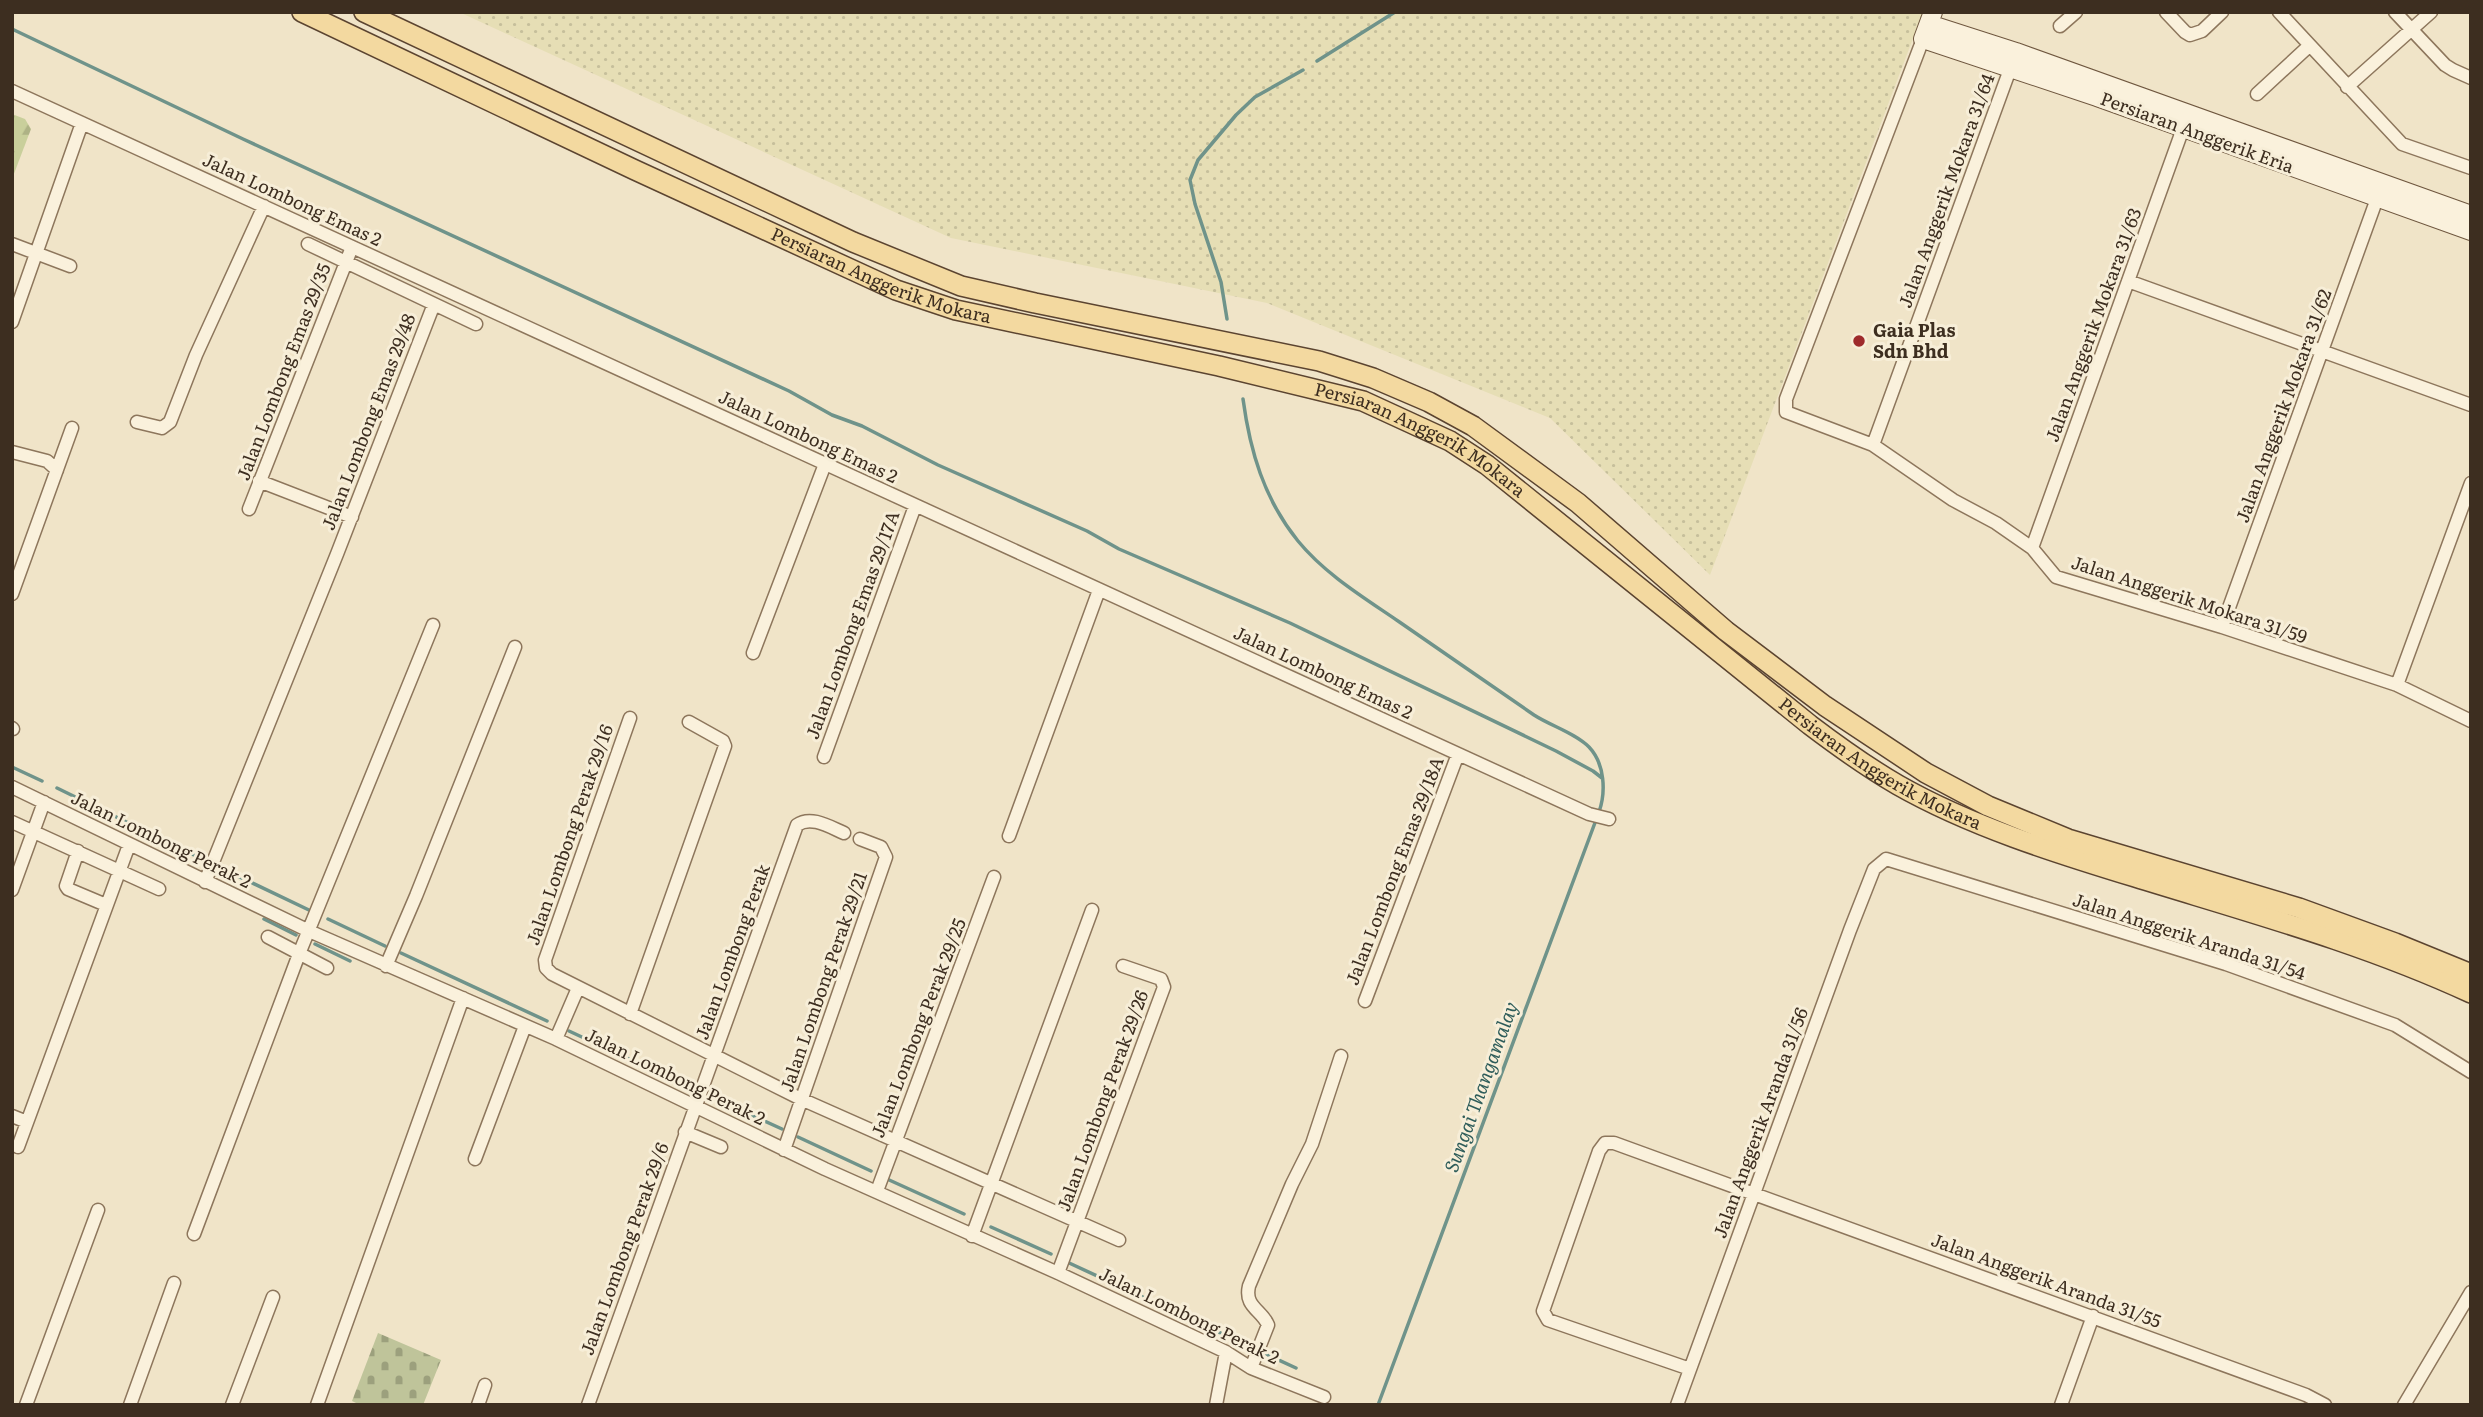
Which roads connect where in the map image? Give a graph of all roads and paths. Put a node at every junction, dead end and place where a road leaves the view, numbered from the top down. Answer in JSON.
{"nodes":[{"id":1,"x":302,"y":12,"type":"edge"},
{"id":2,"x":365,"y":12,"type":"edge"},
{"id":3,"x":2076,"y":12,"type":"edge"},
{"id":4,"x":2166,"y":12,"type":"edge"},
{"id":5,"x":2222,"y":12,"type":"edge"},
{"id":6,"x":2279,"y":12,"type":"edge"},
{"id":7,"x":2395,"y":12,"type":"edge"},
{"id":8,"x":2431,"y":12,"type":"edge"},
{"id":9,"x":1928,"y":25,"type":"edge"},
{"id":10,"x":2060,"y":26,"type":"dead end"},
{"id":11,"x":2411,"y":30,"type":"junction"},
{"id":12,"x":2309,"y":46,"type":"junction"},
{"id":13,"x":2014,"y":59,"type":"junction"},
{"id":14,"x":2471,"y":78,"type":"edge"},
{"id":15,"x":2347,"y":87,"type":"junction"},
{"id":16,"x":12,"y":91,"type":"edge"},
{"id":17,"x":2257,"y":94,"type":"dead end"},
{"id":18,"x":2185,"y":121,"type":"junction"},
{"id":19,"x":82,"y":123,"type":"junction"},
{"id":20,"x":2471,"y":168,"type":"edge"},
{"id":21,"x":2380,"y":191,"type":"junction"},
{"id":22,"x":261,"y":212,"type":"junction"},
{"id":23,"x":2471,"y":215,"type":"edge"},
{"id":24,"x":2471,"y":231,"type":"edge"},
{"id":25,"x":12,"y":244,"type":"edge"},
{"id":26,"x":308,"y":244,"type":"dead end"},
{"id":27,"x":352,"y":247,"type":"junction"},
{"id":28,"x":36,"y":253,"type":"junction"},
{"id":29,"x":345,"y":262,"type":"junction"},
{"id":30,"x":70,"y":266,"type":"dead end"},
{"id":31,"x":2128,"y":281,"type":"junction"},
{"id":32,"x":434,"y":304,"type":"junction"},
{"id":33,"x":12,"y":322,"type":"edge"},
{"id":34,"x":476,"y":324,"type":"dead end"},
{"id":35,"x":2322,"y":351,"type":"junction"},
{"id":36,"x":2471,"y":405,"type":"edge"},
{"id":37,"x":137,"y":422,"type":"dead end"},
{"id":38,"x":72,"y":428,"type":"dead end"},
{"id":39,"x":1873,"y":445,"type":"junction"},
{"id":40,"x":12,"y":452,"type":"edge"},
{"id":41,"x":825,"y":464,"type":"junction"},
{"id":42,"x":57,"y":470,"type":"junction"},
{"id":43,"x":259,"y":481,"type":"junction"},
{"id":44,"x":2471,"y":483,"type":"edge"},
{"id":45,"x":915,"y":506,"type":"junction"},
{"id":46,"x":249,"y":509,"type":"dead end"},
{"id":47,"x":352,"y":517,"type":"junction"},
{"id":48,"x":2032,"y":548,"type":"junction"},
{"id":49,"x":1099,"y":590,"type":"junction"},
{"id":50,"x":12,"y":594,"type":"edge"},
{"id":51,"x":433,"y":625,"type":"dead end"},
{"id":52,"x":2222,"y":627,"type":"junction"},
{"id":53,"x":515,"y":647,"type":"dead end"},
{"id":54,"x":753,"y":653,"type":"dead end"},
{"id":55,"x":2397,"y":685,"type":"junction"},
{"id":56,"x":630,"y":718,"type":"dead end"},
{"id":57,"x":2471,"y":721,"type":"edge"},
{"id":58,"x":689,"y":722,"type":"dead end"},
{"id":59,"x":1458,"y":754,"type":"junction"},
{"id":60,"x":824,"y":757,"type":"dead end"},
{"id":61,"x":12,"y":787,"type":"edge"},
{"id":62,"x":44,"y":802,"type":"junction"},
{"id":63,"x":1609,"y":819,"type":"dead end"},
{"id":64,"x":12,"y":822,"type":"edge"},
{"id":65,"x":34,"y":832,"type":"junction"},
{"id":66,"x":844,"y":833,"type":"dead end"},
{"id":67,"x":1009,"y":836,"type":"dead end"},
{"id":68,"x":860,"y":839,"type":"dead end"},
{"id":69,"x":129,"y":845,"type":"junction"},
{"id":70,"x":78,"y":851,"type":"junction"},
{"id":71,"x":1886,"y":859,"type":"joint"},
{"id":72,"x":119,"y":870,"type":"junction"},
{"id":73,"x":995,"y":877,"type":"dead end"},
{"id":74,"x":205,"y":881,"type":"junction"},
{"id":75,"x":159,"y":889,"type":"dead end"},
{"id":76,"x":12,"y":890,"type":"edge"},
{"id":77,"x":106,"y":905,"type":"junction"},
{"id":78,"x":1092,"y":910,"type":"dead end"},
{"id":79,"x":309,"y":931,"type":"junction"},
{"id":80,"x":268,"y":937,"type":"dead end"},
{"id":81,"x":299,"y":954,"type":"junction"},
{"id":82,"x":386,"y":966,"type":"junction"},
{"id":83,"x":1123,"y":966,"type":"dead end"},
{"id":84,"x":327,"y":968,"type":"dead end"},
{"id":85,"x":2471,"y":974,"type":"edge"},
{"id":86,"x":578,"y":988,"type":"junction"},
{"id":87,"x":2471,"y":993,"type":"edge"},
{"id":88,"x":463,"y":999,"type":"junction"},
{"id":89,"x":1365,"y":1001,"type":"dead end"},
{"id":90,"x":630,"y":1014,"type":"junction"},
{"id":91,"x":525,"y":1026,"type":"junction"},
{"id":92,"x":556,"y":1039,"type":"junction"},
{"id":93,"x":714,"y":1056,"type":"junction"},
{"id":94,"x":1341,"y":1056,"type":"dead end"},
{"id":95,"x":2471,"y":1072,"type":"edge"},
{"id":96,"x":801,"y":1099,"type":"junction"},
{"id":97,"x":695,"y":1105,"type":"junction"},
{"id":98,"x":12,"y":1116,"type":"edge"},
{"id":99,"x":27,"y":1122,"type":"junction"},
{"id":100,"x":685,"y":1132,"type":"junction"},
{"id":101,"x":896,"y":1141,"type":"junction"},
{"id":102,"x":18,"y":1147,"type":"dead end"},
{"id":103,"x":721,"y":1147,"type":"dead end"},
{"id":104,"x":784,"y":1150,"type":"junction"},
{"id":105,"x":475,"y":1159,"type":"dead end"},
{"id":106,"x":991,"y":1183,"type":"junction"},
{"id":107,"x":877,"y":1191,"type":"junction"},
{"id":108,"x":1754,"y":1192,"type":"junction"},
{"id":109,"x":99,"y":1210,"type":"dead end"},
{"id":110,"x":1077,"y":1221,"type":"junction"},
{"id":111,"x":194,"y":1234,"type":"dead end"},
{"id":112,"x":972,"y":1236,"type":"junction"},
{"id":113,"x":1119,"y":1240,"type":"dead end"},
{"id":114,"x":1058,"y":1273,"type":"junction"},
{"id":115,"x":174,"y":1283,"type":"dead end"},
{"id":116,"x":2471,"y":1292,"type":"edge"},
{"id":117,"x":273,"y":1297,"type":"dead end"},
{"id":118,"x":2093,"y":1316,"type":"junction"},
{"id":119,"x":1226,"y":1352,"type":"junction"},
{"id":120,"x":1253,"y":1363,"type":"junction"},
{"id":121,"x":1690,"y":1369,"type":"junction"},
{"id":122,"x":485,"y":1385,"type":"dead end"},
{"id":123,"x":1324,"y":1397,"type":"dead end"},
{"id":124,"x":26,"y":1405,"type":"edge"},
{"id":125,"x":130,"y":1405,"type":"edge"},
{"id":126,"x":232,"y":1405,"type":"edge"},
{"id":127,"x":317,"y":1405,"type":"edge"},
{"id":128,"x":478,"y":1405,"type":"edge"},
{"id":129,"x":588,"y":1405,"type":"edge"},
{"id":130,"x":1216,"y":1405,"type":"edge"},
{"id":131,"x":1677,"y":1405,"type":"edge"},
{"id":132,"x":2061,"y":1405,"type":"edge"},
{"id":133,"x":2325,"y":1405,"type":"edge"},
{"id":134,"x":2404,"y":1405,"type":"edge"}],
"edges":[{"from":1,"to":87,"type":"main road","name":"Persiaran Anggerik Mokara"},
{"from":2,"to":85,"type":"main road","name":"Persiaran Anggerik Mokara"},
{"from":3,"to":10,"type":"street"},
{"from":4,"to":5,"type":"street"},
{"from":6,"to":12,"type":"street"},
{"from":7,"to":11,"type":"street"},
{"from":8,"to":11,"type":"street"},
{"from":9,"to":13,"type":"street","name":"Persiaran Anggerik Eria"},
{"from":9,"to":39,"type":"street","name":"Jalan Anggerik Mokara 31/59"},
{"from":11,"to":14,"type":"street"},
{"from":11,"to":15,"type":"street"},
{"from":12,"to":15,"type":"street"},
{"from":12,"to":17,"type":"street"},
{"from":13,"to":18,"type":"street","name":"Persiaran Anggerik Eria"},
{"from":13,"to":39,"type":"street","name":"Jalan Anggerik Mokara 31/64"},
{"from":15,"to":20,"type":"street"},
{"from":16,"to":19,"type":"street","name":"Jalan Lombong Emas 2"},
{"from":18,"to":21,"type":"street","name":"Persiaran Anggerik Eria"},
{"from":18,"to":31,"type":"street","name":"Jalan Anggerik Mokara 31/63"},
{"from":19,"to":22,"type":"street","name":"Jalan Lombong Emas 2"},
{"from":19,"to":28,"type":"street"},
{"from":21,"to":23,"type":"street","name":"Persiaran Anggerik Eria"},
{"from":21,"to":24,"type":"street","name":"Persiaran Anggerik Eria"},
{"from":21,"to":35,"type":"street","name":"Jalan Anggerik Mokara 31/62"},
{"from":22,"to":27,"type":"street","name":"Jalan Lombong Emas 2"},
{"from":22,"to":37,"type":"street"},
{"from":25,"to":28,"type":"street"},
{"from":26,"to":29,"type":"street"},
{"from":27,"to":29,"type":"street","name":"Jalan Lombong Emas 29/35"},
{"from":27,"to":41,"type":"street","name":"Jalan Lombong Emas 2"},
{"from":28,"to":30,"type":"street"},
{"from":28,"to":33,"type":"street"},
{"from":29,"to":32,"type":"street"},
{"from":29,"to":43,"type":"street","name":"Jalan Lombong Emas 29/35"},
{"from":31,"to":35,"type":"street"},
{"from":31,"to":48,"type":"street","name":"Jalan Anggerik Mokara 31/63"},
{"from":32,"to":34,"type":"street"},
{"from":32,"to":47,"type":"street","name":"Jalan Lombong Emas 29/48"},
{"from":35,"to":36,"type":"street"},
{"from":35,"to":52,"type":"street","name":"Jalan Anggerik Mokara 31/62"},
{"from":38,"to":42,"type":"street"},
{"from":39,"to":48,"type":"street","name":"Jalan Anggerik Mokara 31/59"},
{"from":40,"to":42,"type":"street"},
{"from":41,"to":45,"type":"street","name":"Jalan Lombong Emas 2"},
{"from":41,"to":54,"type":"street"},
{"from":42,"to":50,"type":"street"},
{"from":43,"to":46,"type":"street","name":"Jalan Lombong Emas 29/35"},
{"from":43,"to":47,"type":"street"},
{"from":44,"to":55,"type":"street"},
{"from":45,"to":49,"type":"street","name":"Jalan Lombong Emas 2"},
{"from":45,"to":60,"type":"street","name":"Jalan Lombong Emas 29/17A"},
{"from":47,"to":74,"type":"street","name":"Jalan Lombong Emas 29/48"},
{"from":48,"to":52,"type":"street","name":"Jalan Anggerik Mokara 31/59"},
{"from":49,"to":59,"type":"street","name":"Jalan Lombong Emas 2"},
{"from":49,"to":67,"type":"street"},
{"from":51,"to":79,"type":"street"},
{"from":52,"to":55,"type":"street","name":"Jalan Anggerik Mokara 31/59"},
{"from":53,"to":82,"type":"street"},
{"from":55,"to":57,"type":"street","name":"Jalan Anggerik Mokara 31/59"},
{"from":56,"to":86,"type":"street","name":"Jalan Lombong Perak 29/16"},
{"from":58,"to":90,"type":"street"},
{"from":59,"to":63,"type":"street","name":"Jalan Lombong Emas 2"},
{"from":59,"to":89,"type":"street","name":"Jalan Lombong Emas 29/18A"},
{"from":61,"to":62,"type":"street","name":"Jalan Lombong Perak 2"},
{"from":62,"to":65,"type":"street"},
{"from":62,"to":69,"type":"street","name":"Jalan Lombong Perak 2"},
{"from":64,"to":65,"type":"street"},
{"from":65,"to":70,"type":"street"},
{"from":65,"to":76,"type":"street"},
{"from":66,"to":93,"type":"street","name":"Jalan Lombong Perak"},
{"from":68,"to":96,"type":"street","name":"Jalan Lombong Perak 29/21"},
{"from":69,"to":72,"type":"street"},
{"from":69,"to":74,"type":"street","name":"Jalan Lombong Perak 2"},
{"from":70,"to":72,"type":"street"},
{"from":70,"to":77,"type":"street"},
{"from":71,"to":95,"type":"street","name":"Jalan Anggerik Aranda 31/54"},
{"from":71,"to":108,"type":"street","name":"Jalan Anggerik Aranda 31/56"},
{"from":72,"to":75,"type":"street"},
{"from":72,"to":77,"type":"street"},
{"from":73,"to":101,"type":"street","name":"Jalan Lombong Perak 29/25"},
{"from":74,"to":79,"type":"street","name":"Jalan Lombong Perak 2"},
{"from":77,"to":99,"type":"street"},
{"from":78,"to":106,"type":"street"},
{"from":79,"to":81,"type":"street"},
{"from":79,"to":82,"type":"street","name":"Jalan Lombong Perak 2"},
{"from":80,"to":81,"type":"street"},
{"from":81,"to":84,"type":"street"},
{"from":81,"to":111,"type":"street"},
{"from":82,"to":88,"type":"street","name":"Jalan Lombong Perak 2"},
{"from":83,"to":110,"type":"street","name":"Jalan Lombong Perak 29/26"},
{"from":86,"to":90,"type":"street","name":"Jalan Lombong Perak 29/16"},
{"from":86,"to":92,"type":"street"},
{"from":88,"to":91,"type":"street","name":"Jalan Lombong Perak 2"},
{"from":88,"to":127,"type":"street"},
{"from":90,"to":93,"type":"street","name":"Jalan Lombong Perak 29/16"},
{"from":91,"to":92,"type":"street","name":"Jalan Lombong Perak 2"},
{"from":91,"to":105,"type":"street"},
{"from":92,"to":97,"type":"street","name":"Jalan Lombong Perak 2"},
{"from":93,"to":96,"type":"street","name":"Jalan Lombong Perak 29/16"},
{"from":93,"to":97,"type":"street","name":"Jalan Lombong Perak"},
{"from":94,"to":120,"type":"street"},
{"from":96,"to":101,"type":"street","name":"Jalan Lombong Perak 29/16"},
{"from":96,"to":104,"type":"street","name":"Jalan Lombong Perak 29/21"},
{"from":97,"to":100,"type":"street","name":"Jalan Lombong Perak 29/6"},
{"from":97,"to":104,"type":"street","name":"Jalan Lombong Perak 2"},
{"from":98,"to":99,"type":"street"},
{"from":99,"to":102,"type":"street"},
{"from":100,"to":103,"type":"street"},
{"from":100,"to":129,"type":"street","name":"Jalan Lombong Perak 29/6"},
{"from":101,"to":106,"type":"street","name":"Jalan Lombong Perak 29/16"},
{"from":101,"to":107,"type":"street","name":"Jalan Lombong Perak 29/25"},
{"from":104,"to":107,"type":"street","name":"Jalan Lombong Perak 2"},
{"from":106,"to":110,"type":"street"},
{"from":106,"to":112,"type":"street"},
{"from":107,"to":112,"type":"street","name":"Jalan Lombong Perak 2"},
{"from":108,"to":118,"type":"street","name":"Jalan Anggerik Aranda 31/55"},
{"from":108,"to":121,"type":"street","name":"Jalan Anggerik Aranda 31/56"},
{"from":108,"to":121,"type":"street","name":"Jalan Anggerik Aranda 31/55"},
{"from":109,"to":124,"type":"street"},
{"from":110,"to":113,"type":"street"},
{"from":110,"to":114,"type":"street","name":"Jalan Lombong Perak 29/26"},
{"from":112,"to":114,"type":"street","name":"Jalan Lombong Perak 2"},
{"from":114,"to":119,"type":"street","name":"Jalan Lombong Perak 2"},
{"from":115,"to":125,"type":"street"},
{"from":116,"to":134,"type":"street"},
{"from":117,"to":126,"type":"street"},
{"from":118,"to":132,"type":"street"},
{"from":118,"to":133,"type":"street","name":"Jalan Anggerik Aranda 31/55"},
{"from":119,"to":120,"type":"street","name":"Jalan Lombong Perak 2"},
{"from":119,"to":130,"type":"street"},
{"from":120,"to":123,"type":"street","name":"Jalan Lombong Perak 2"},
{"from":121,"to":131,"type":"street","name":"Jalan Anggerik Aranda 31/56"},
{"from":122,"to":128,"type":"street"}]}
